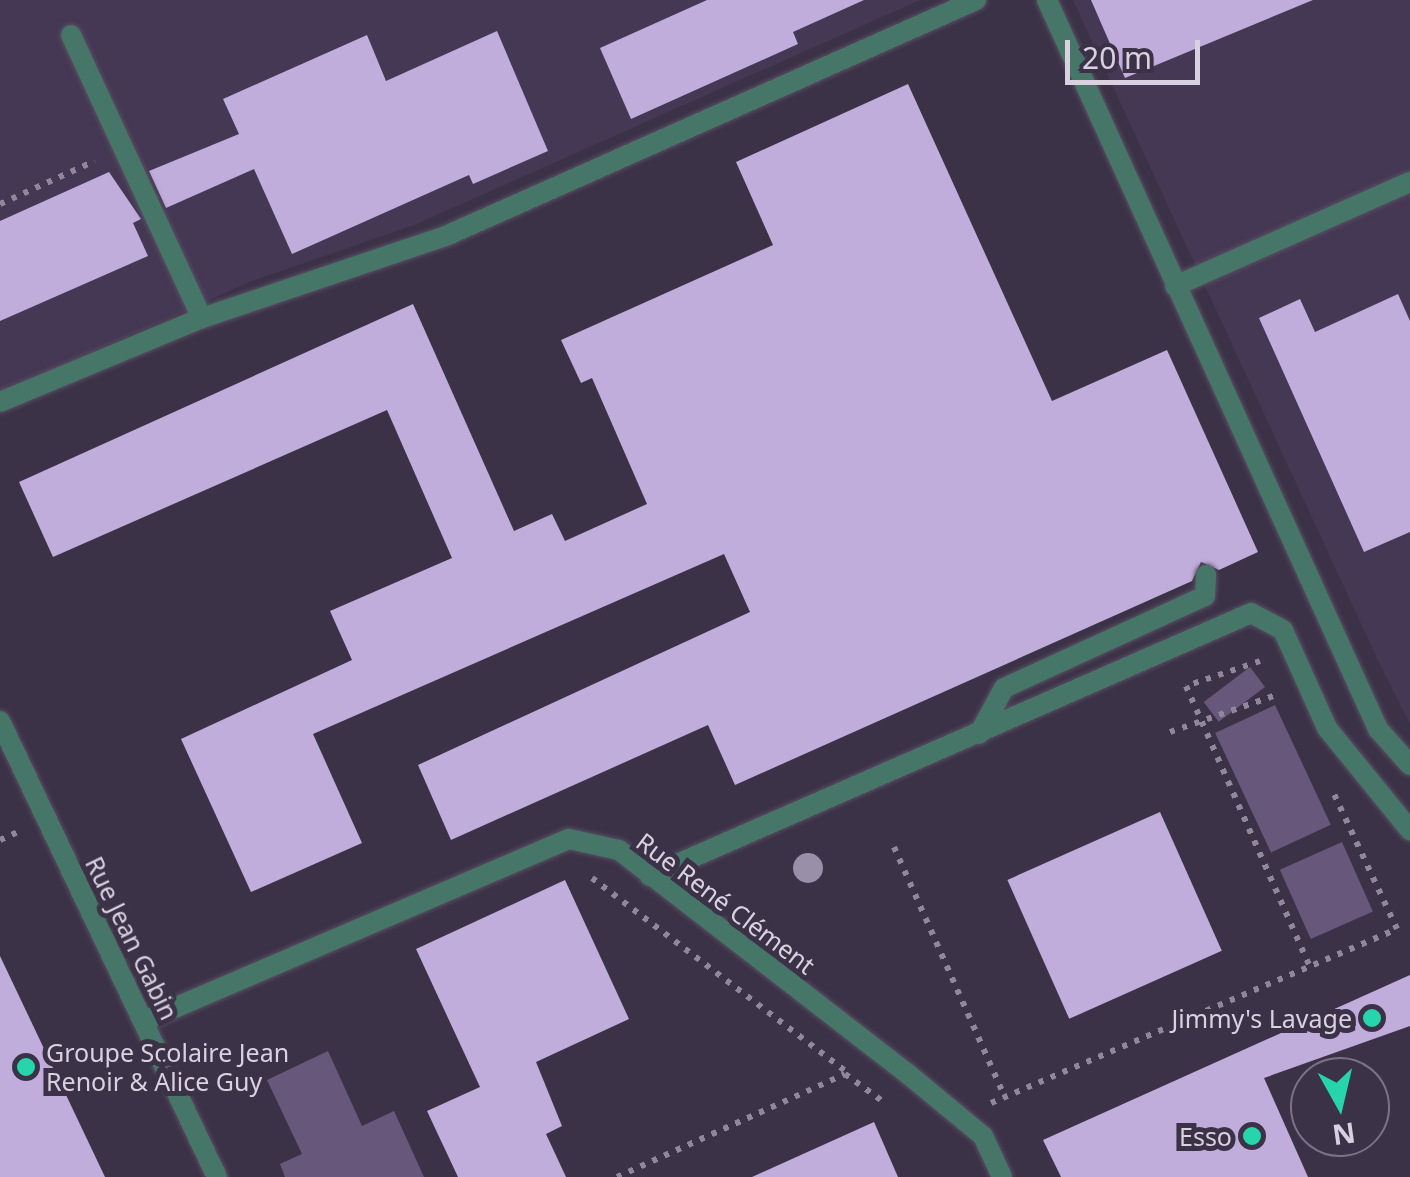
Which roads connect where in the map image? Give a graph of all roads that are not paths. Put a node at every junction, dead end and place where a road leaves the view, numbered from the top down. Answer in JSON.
{"nodes":[{"id":1,"x":976,"y":0,"type":"edge"},
{"id":2,"x":1046,"y":0,"type":"edge"},
{"id":3,"x":71,"y":35,"type":"dead end"},
{"id":4,"x":1410,"y":182,"type":"edge"},
{"id":5,"x":1174,"y":286,"type":"junction"},
{"id":6,"x":202,"y":318,"type":"junction"},
{"id":7,"x":0,"y":402,"type":"edge"},
{"id":8,"x":1206,"y":575,"type":"dead end"},
{"id":9,"x":0,"y":721,"type":"edge"},
{"id":10,"x":978,"y":734,"type":"junction"},
{"id":11,"x":1410,"y":764,"type":"edge"},
{"id":12,"x":1410,"y":830,"type":"edge"},
{"id":13,"x":650,"y":876,"type":"junction"},
{"id":14,"x":144,"y":1021,"type":"junction"},
{"id":15,"x":217,"y":1177,"type":"edge"},
{"id":16,"x":1002,"y":1177,"type":"edge"}],
"edges":[{"from":1,"to":6,"type":"street"},
{"from":2,"to":5,"type":"street"},
{"from":3,"to":6,"type":"street"},
{"from":4,"to":5,"type":"street"},
{"from":5,"to":11,"type":"street"},
{"from":6,"to":7,"type":"street"},
{"from":8,"to":10,"type":"street"},
{"from":9,"to":14,"type":"street","name":"Rue Jean Gabin"},
{"from":10,"to":12,"type":"street","name":"Rue René Clément"},
{"from":10,"to":13,"type":"street","name":"Rue René Clément"},
{"from":13,"to":14,"type":"street","name":"Rue René Clément"},
{"from":13,"to":16,"type":"street","name":"Rue René Clément"},
{"from":14,"to":15,"type":"street","name":"Rue Jean Gabin"}]}
